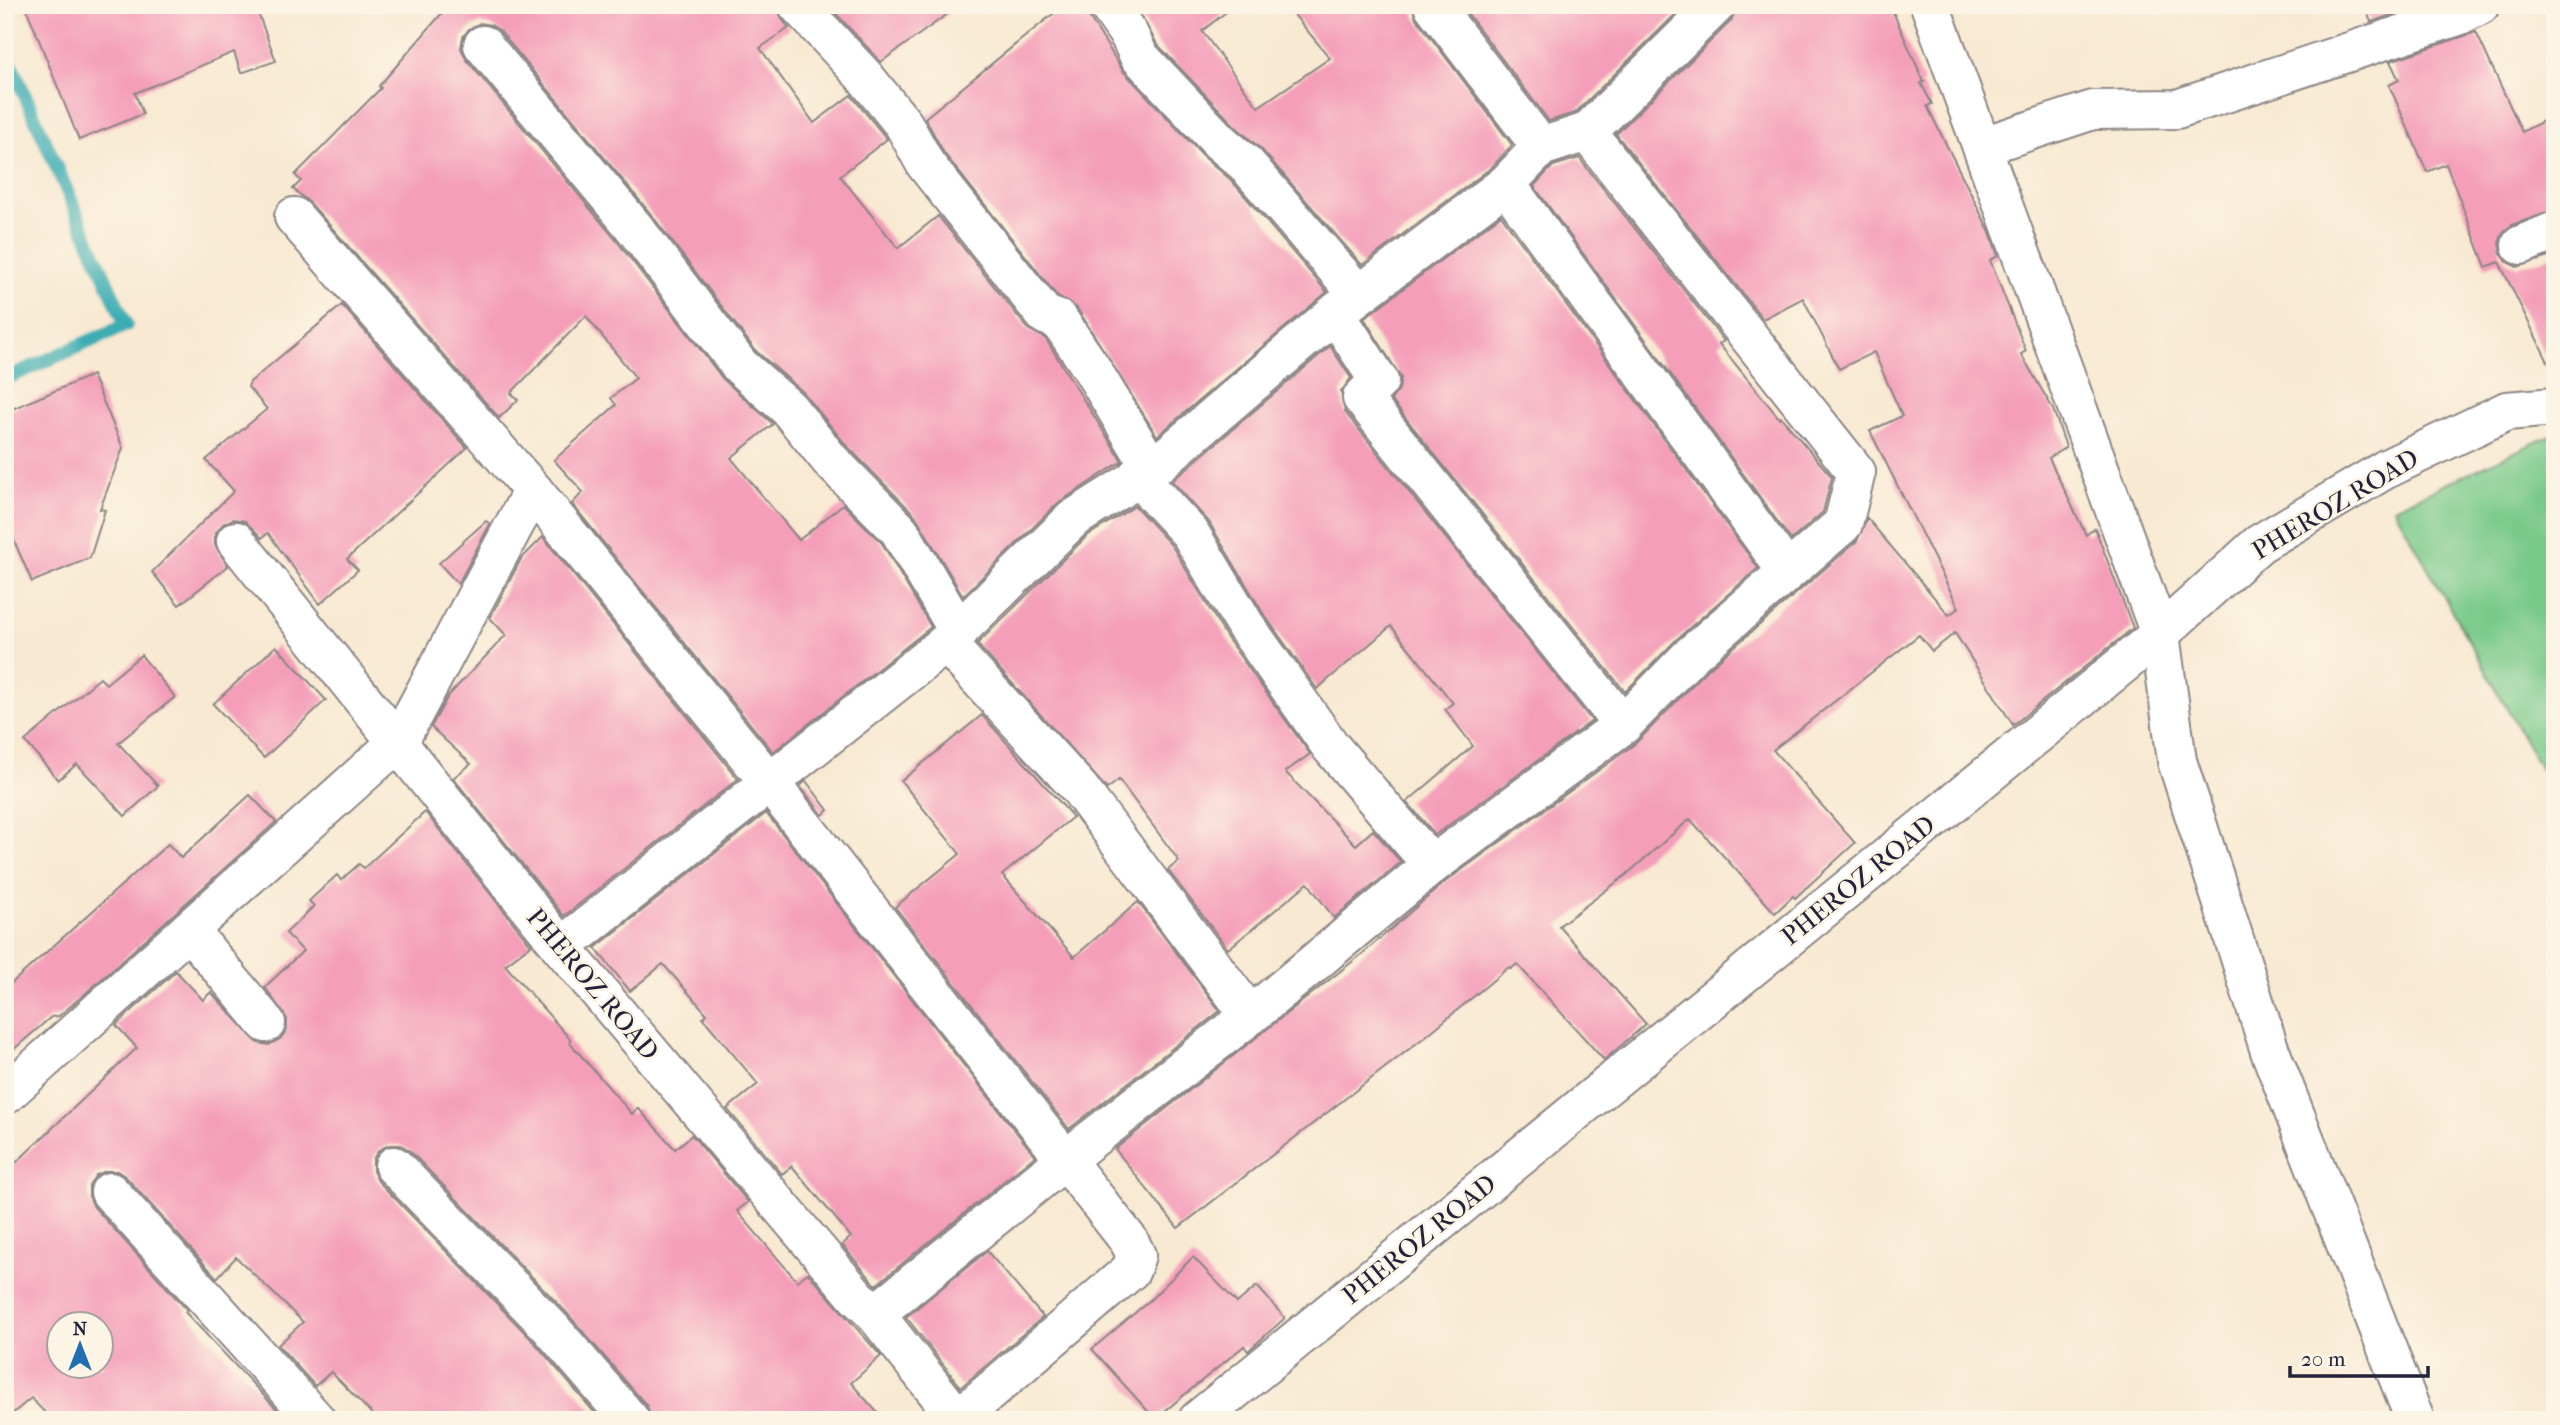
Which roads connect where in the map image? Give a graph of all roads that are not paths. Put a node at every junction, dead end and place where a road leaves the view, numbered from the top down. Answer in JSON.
{"nodes":[{"id":1,"x":798,"y":5,"type":"edge"},
{"id":2,"x":1108,"y":5,"type":"edge"},
{"id":3,"x":1433,"y":5,"type":"edge"},
{"id":4,"x":1716,"y":5,"type":"edge"},
{"id":5,"x":1930,"y":5,"type":"edge"},
{"id":6,"x":2464,"y":9,"type":"edge"},
{"id":7,"x":482,"y":44,"type":"dead end"},
{"id":8,"x":1587,"y":132,"type":"junction"},
{"id":9,"x":1983,"y":146,"type":"junction"},
{"id":10,"x":1541,"y":147,"type":"junction"},
{"id":11,"x":1506,"y":184,"type":"junction"},
{"id":12,"x":294,"y":217,"type":"dead end"},
{"id":13,"x":1346,"y":304,"type":"junction"},
{"id":14,"x":2555,"y":407,"type":"edge"},
{"id":15,"x":1144,"y":473,"type":"junction"},
{"id":16,"x":533,"y":490,"type":"junction"},
{"id":17,"x":236,"y":541,"type":"dead end"},
{"id":18,"x":1786,"y":570,"type":"junction"},
{"id":19,"x":2160,"y":634,"type":"junction"},
{"id":20,"x":953,"y":638,"type":"junction"},
{"id":21,"x":1623,"y":725,"type":"junction"},
{"id":22,"x":399,"y":741,"type":"junction"},
{"id":23,"x":769,"y":782,"type":"junction"},
{"id":24,"x":1432,"y":865,"type":"junction"},
{"id":25,"x":189,"y":930,"type":"junction"},
{"id":26,"x":561,"y":947,"type":"junction"},
{"id":27,"x":1249,"y":1014,"type":"junction"},
{"id":28,"x":266,"y":1023,"type":"dead end"},
{"id":29,"x":5,"y":1095,"type":"edge"},
{"id":30,"x":1065,"y":1160,"type":"junction"},
{"id":31,"x":394,"y":1167,"type":"dead end"},
{"id":32,"x":110,"y":1192,"type":"dead end"},
{"id":33,"x":875,"y":1314,"type":"junction"},
{"id":34,"x":958,"y":1419,"type":"edge"},
{"id":35,"x":316,"y":1420,"type":"edge"},
{"id":36,"x":630,"y":1420,"type":"edge"},
{"id":37,"x":1198,"y":1420,"type":"edge"},
{"id":38,"x":2415,"y":1420,"type":"edge"}],
"edges":[{"from":1,"to":15,"type":"street"},
{"from":2,"to":13,"type":"street"},
{"from":3,"to":10,"type":"street"},
{"from":4,"to":8,"type":"street"},
{"from":5,"to":9,"type":"street"},
{"from":6,"to":9,"type":"street"},
{"from":7,"to":20,"type":"street"},
{"from":8,"to":10,"type":"street"},
{"from":8,"to":18,"type":"street"},
{"from":9,"to":19,"type":"street"},
{"from":10,"to":11,"type":"street"},
{"from":11,"to":13,"type":"street"},
{"from":11,"to":18,"type":"street"},
{"from":12,"to":16,"type":"street"},
{"from":13,"to":15,"type":"street"},
{"from":13,"to":21,"type":"street"},
{"from":14,"to":19,"type":"street","name":"PHEROZ ROAD"},
{"from":15,"to":20,"type":"street"},
{"from":15,"to":24,"type":"street"},
{"from":16,"to":22,"type":"street"},
{"from":16,"to":23,"type":"street"},
{"from":17,"to":22,"type":"street","name":"PHEROZ ROAD"},
{"from":18,"to":21,"type":"street"},
{"from":19,"to":37,"type":"street","name":"PHEROZ ROAD"},
{"from":19,"to":38,"type":"street"},
{"from":20,"to":23,"type":"street"},
{"from":20,"to":27,"type":"street"},
{"from":21,"to":24,"type":"street"},
{"from":22,"to":25,"type":"street"},
{"from":22,"to":26,"type":"street","name":"PHEROZ ROAD"},
{"from":23,"to":26,"type":"street"},
{"from":23,"to":30,"type":"street"},
{"from":24,"to":27,"type":"street"},
{"from":25,"to":28,"type":"street"},
{"from":25,"to":29,"type":"street"},
{"from":26,"to":33,"type":"street","name":"PHEROZ ROAD"},
{"from":27,"to":30,"type":"street"},
{"from":30,"to":33,"type":"street"},
{"from":30,"to":34,"type":"street"},
{"from":31,"to":36,"type":"street"},
{"from":32,"to":35,"type":"street"},
{"from":33,"to":34,"type":"street","name":"PHEROZ ROAD"}]}
